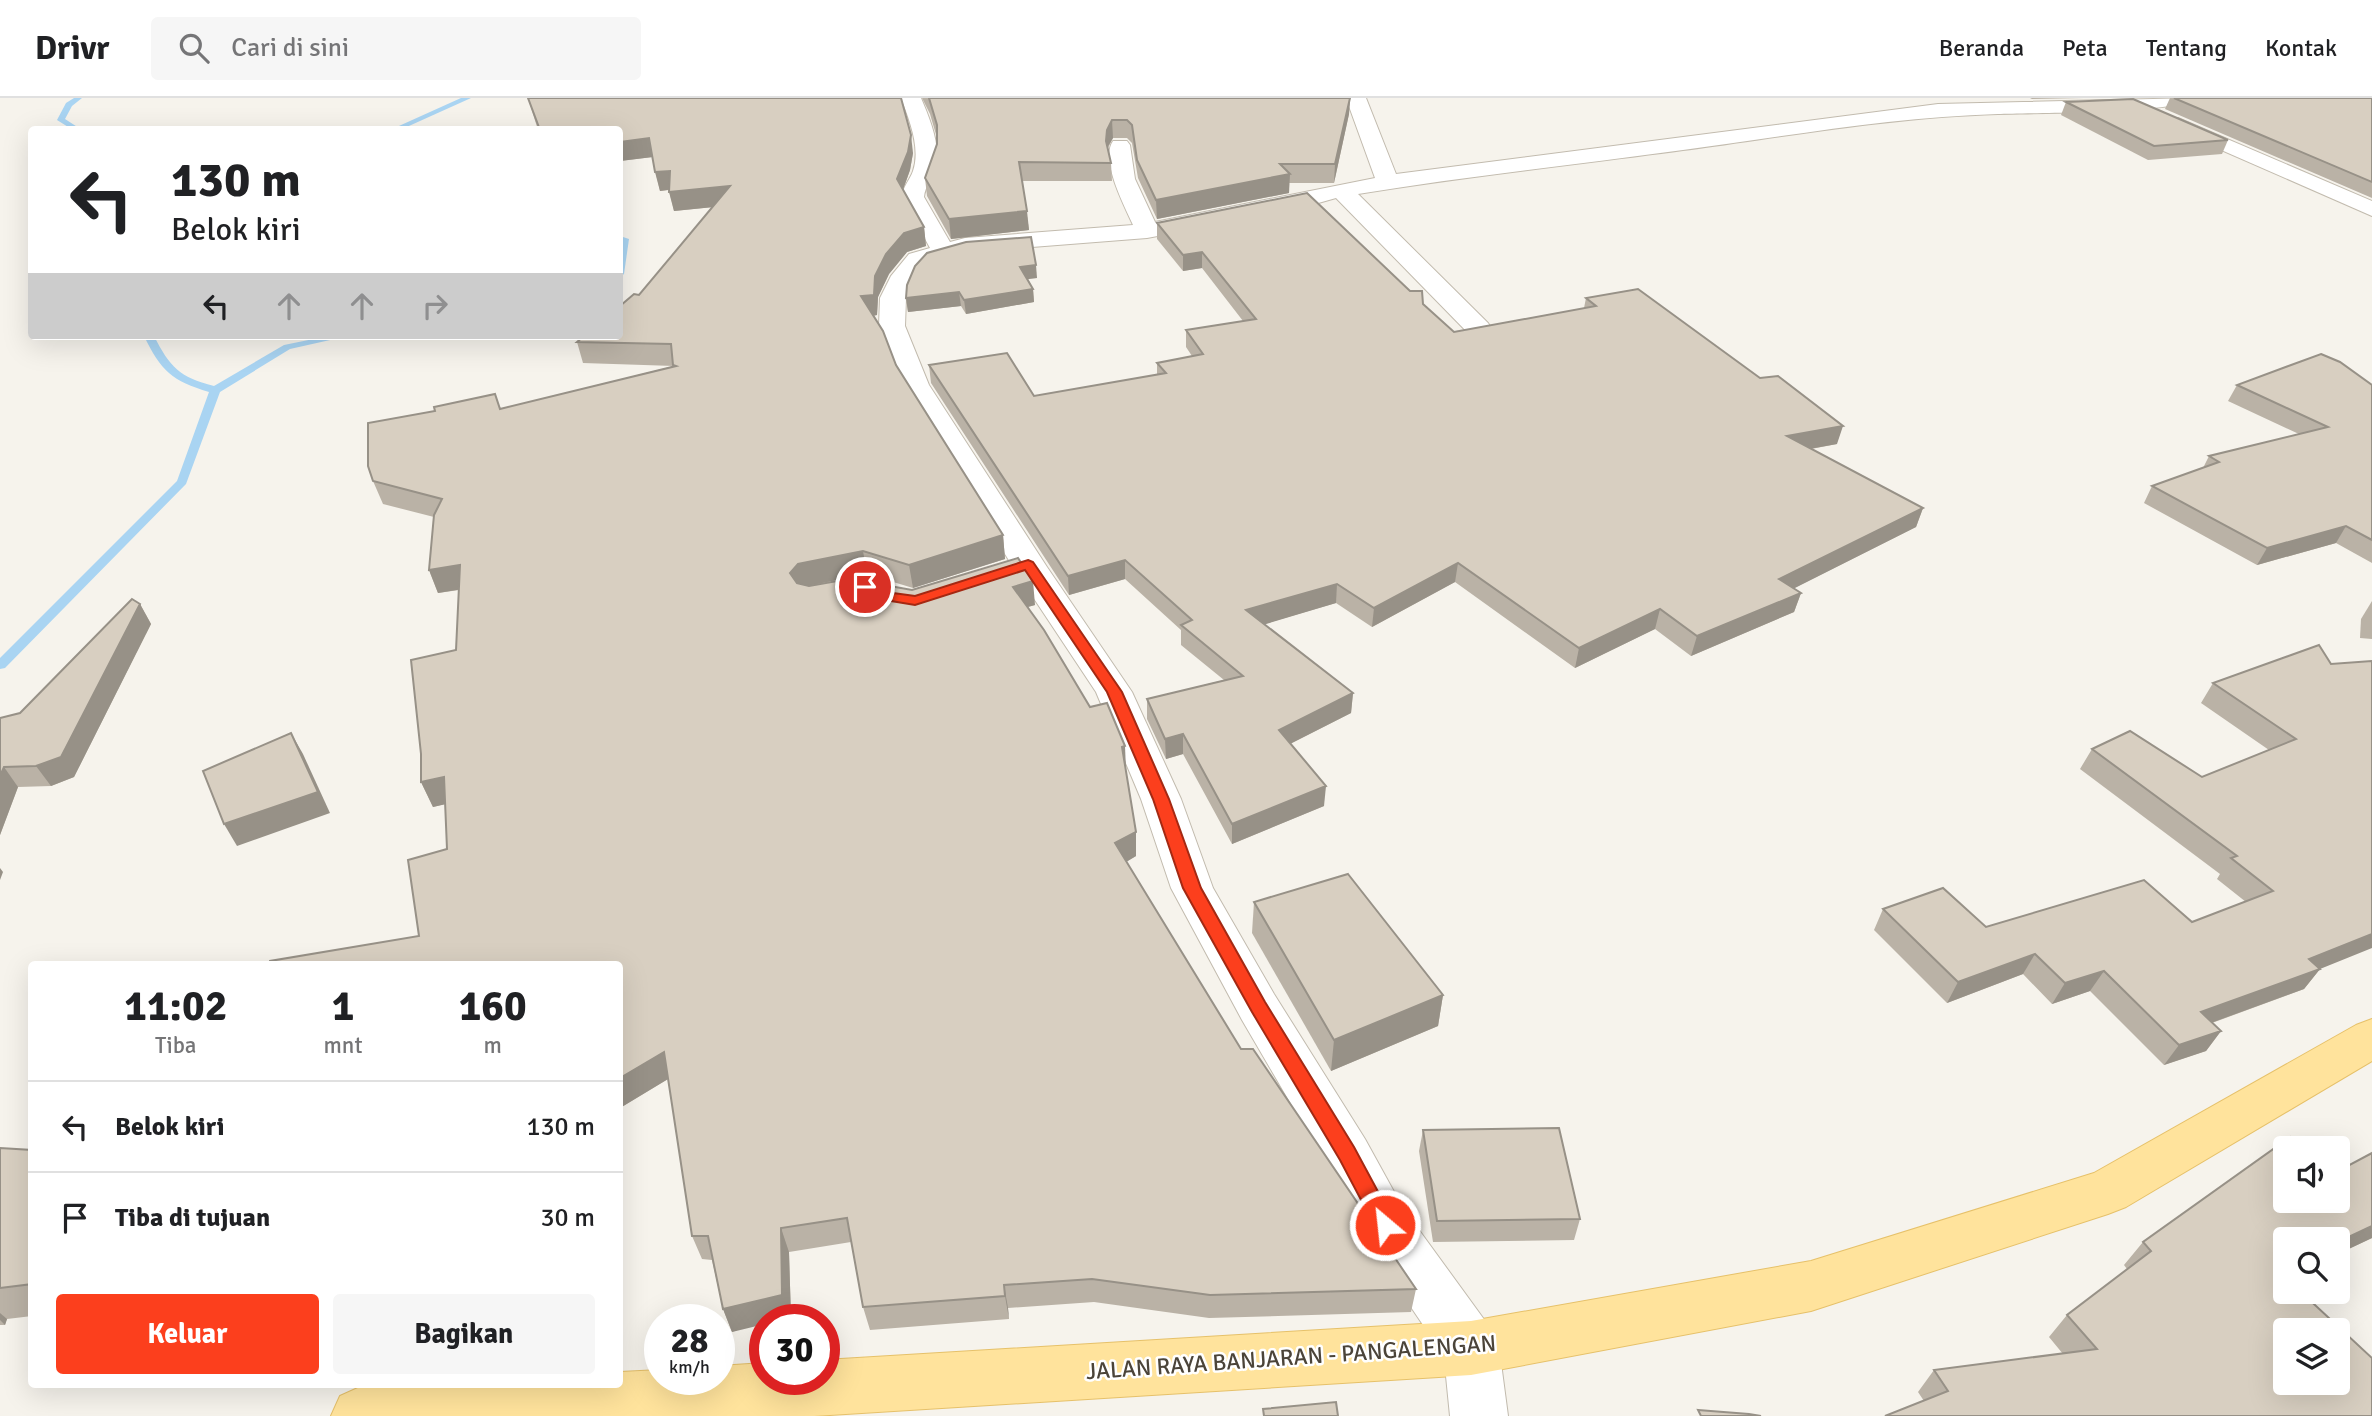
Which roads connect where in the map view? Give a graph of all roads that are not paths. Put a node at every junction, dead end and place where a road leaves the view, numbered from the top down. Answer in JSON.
{"nodes":[{"id":1,"x":911,"y":98,"type":"edge"},
{"id":2,"x":1356,"y":98,"type":"edge"},
{"id":3,"x":2187,"y":98,"type":"edge"},
{"id":4,"x":2131,"y":104,"type":"junction"},
{"id":5,"x":1120,"y":145,"type":"edge"},
{"id":6,"x":1388,"y":183,"type":"junction"},
{"id":7,"x":1342,"y":190,"type":"junction"},
{"id":8,"x":2372,"y":209,"type":"edge"},
{"id":9,"x":1147,"y":231,"type":"junction"},
{"id":10,"x":943,"y":250,"type":"junction"},
{"id":11,"x":1479,"y":329,"type":"edge"},
{"id":12,"x":2372,"y":1038,"type":"edge"},
{"id":13,"x":1471,"y":1348,"type":"junction"},
{"id":14,"x":569,"y":1409,"type":"edge"},
{"id":15,"x":360,"y":1416,"type":"edge"},
{"id":16,"x":1479,"y":1416,"type":"edge"}],
"edges":[{"from":1,"to":10,"type":"street"},
{"from":2,"to":6,"type":"street"},
{"from":3,"to":4,"type":"street"},
{"from":4,"to":6,"type":"street"},
{"from":4,"to":8,"type":"street"},
{"from":5,"to":9,"type":"street"},
{"from":6,"to":7,"type":"street"},
{"from":7,"to":9,"type":"street"},
{"from":7,"to":11,"type":"street"},
{"from":9,"to":10,"type":"street"},
{"from":10,"to":13,"type":"street"},
{"from":12,"to":13,"type":"main road","name":"JALAN RAYA BANJARAN - PANGALENGAN"},
{"from":13,"to":14,"type":"main road","name":"JALAN RAYA BANJARAN - PANGALENGAN"},
{"from":13,"to":16,"type":"street"},
{"from":14,"to":15,"type":"main road","name":"JALAN RAYA BANJARAN - PANGALENGAN"}]}
